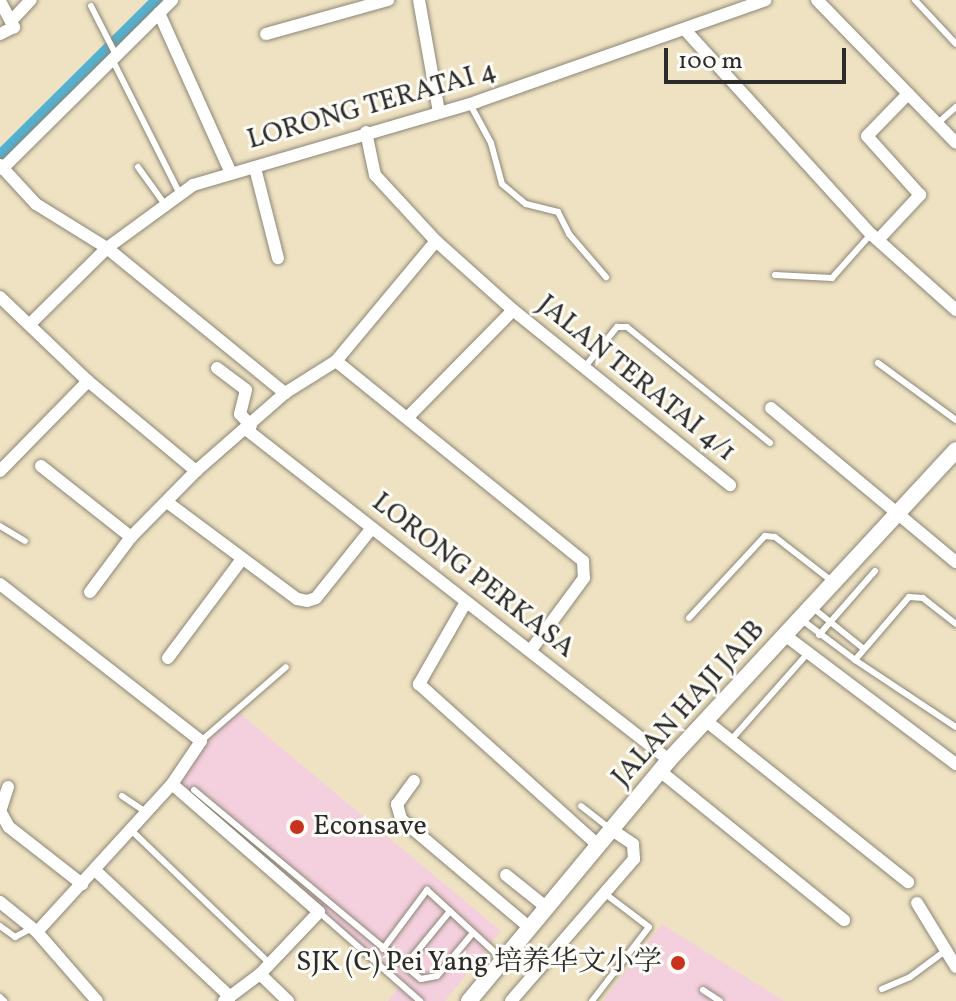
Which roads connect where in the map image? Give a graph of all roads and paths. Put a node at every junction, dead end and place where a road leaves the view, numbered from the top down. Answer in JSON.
{"nodes":[{"id":1,"x":31,"y":0,"type":"edge"},
{"id":2,"x":172,"y":0,"type":"edge"},
{"id":3,"x":388,"y":0,"type":"edge"},
{"id":4,"x":419,"y":0,"type":"edge"},
{"id":5,"x":766,"y":0,"type":"edge"},
{"id":6,"x":817,"y":0,"type":"edge"},
{"id":7,"x":915,"y":0,"type":"edge"},
{"id":8,"x":0,"y":1,"type":"edge"},
{"id":9,"x":91,"y":6,"type":"dead end"},
{"id":10,"x":159,"y":13,"type":"junction"},
{"id":11,"x":13,"y":19,"type":"junction"},
{"id":12,"x":687,"y":32,"type":"junction"},
{"id":13,"x":0,"y":34,"type":"edge"},
{"id":14,"x":266,"y":34,"type":"dead end"},
{"id":15,"x":956,"y":44,"type":"edge"},
{"id":16,"x":113,"y":53,"type":"junction"},
{"id":17,"x":908,"y":94,"type":"junction"},
{"id":18,"x":470,"y":104,"type":"junction"},
{"id":19,"x":956,"y":107,"type":"edge"},
{"id":20,"x":439,"y":112,"type":"junction"},
{"id":21,"x":938,"y":124,"type":"junction"},
{"id":22,"x":366,"y":132,"type":"junction"},
{"id":23,"x":956,"y":143,"type":"edge"},
{"id":24,"x":1,"y":167,"type":"edge"},
{"id":25,"x":138,"y":167,"type":"dead end"},
{"id":26,"x":255,"y":168,"type":"junction"},
{"id":27,"x":230,"y":171,"type":"junction"},
{"id":28,"x":179,"y":192,"type":"junction"},
{"id":29,"x":164,"y":203,"type":"junction"},
{"id":30,"x":874,"y":237,"type":"junction"},
{"id":31,"x":436,"y":241,"type":"junction"},
{"id":32,"x":107,"y":248,"type":"junction"},
{"id":33,"x":278,"y":258,"type":"dead end"},
{"id":34,"x":775,"y":275,"type":"dead end"},
{"id":35,"x":606,"y":277,"type":"dead end"},
{"id":36,"x":0,"y":297,"type":"edge"},
{"id":37,"x":513,"y":310,"type":"junction"},
{"id":38,"x":956,"y":310,"type":"edge"},
{"id":39,"x":31,"y":323,"type":"junction"},
{"id":40,"x":336,"y":361,"type":"junction"},
{"id":41,"x":878,"y":363,"type":"dead end"},
{"id":42,"x":217,"y":368,"type":"dead end"},
{"id":43,"x":584,"y":368,"type":"junction"},
{"id":44,"x":88,"y":381,"type":"junction"},
{"id":45,"x":285,"y":393,"type":"junction"},
{"id":46,"x":771,"y":408,"type":"dead end"},
{"id":47,"x":409,"y":416,"type":"junction"},
{"id":48,"x":956,"y":420,"type":"edge"},
{"id":49,"x":249,"y":428,"type":"junction"},
{"id":50,"x":770,"y":443,"type":"dead end"},
{"id":51,"x":956,"y":450,"type":"edge"},
{"id":52,"x":41,"y":466,"type":"dead end"},
{"id":53,"x":0,"y":471,"type":"edge"},
{"id":54,"x":196,"y":471,"type":"junction"},
{"id":55,"x":730,"y":485,"type":"dead end"},
{"id":56,"x":167,"y":502,"type":"junction"},
{"id":57,"x":898,"y":515,"type":"junction"},
{"id":58,"x":0,"y":526,"type":"edge"},
{"id":59,"x":371,"y":529,"type":"junction"},
{"id":60,"x":131,"y":537,"type":"junction"},
{"id":61,"x":25,"y":541,"type":"dead end"},
{"id":62,"x":242,"y":559,"type":"junction"},
{"id":63,"x":956,"y":562,"type":"edge"},
{"id":64,"x":875,"y":571,"type":"dead end"},
{"id":65,"x":0,"y":584,"type":"edge"},
{"id":66,"x":835,"y":584,"type":"junction"},
{"id":67,"x":90,"y":592,"type":"dead end"},
{"id":68,"x":466,"y":602,"type":"junction"},
{"id":69,"x":807,"y":614,"type":"junction"},
{"id":70,"x":689,"y":618,"type":"dead end"},
{"id":71,"x":831,"y":622,"type":"junction"},
{"id":72,"x":956,"y":624,"type":"edge"},
{"id":73,"x":819,"y":635,"type":"junction"},
{"id":74,"x":786,"y":636,"type":"junction"},
{"id":75,"x":864,"y":649,"type":"junction"},
{"id":76,"x":531,"y":650,"type":"junction"},
{"id":77,"x":808,"y":653,"type":"junction"},
{"id":78,"x":168,"y":658,"type":"dead end"},
{"id":79,"x":855,"y":660,"type":"junction"},
{"id":80,"x":286,"y":667,"type":"dead end"},
{"id":81,"x":705,"y":720,"type":"junction"},
{"id":82,"x":956,"y":727,"type":"edge"},
{"id":83,"x":201,"y":741,"type":"junction"},
{"id":84,"x":729,"y":741,"type":"junction"},
{"id":85,"x":956,"y":764,"type":"edge"},
{"id":86,"x":664,"y":765,"type":"junction"},
{"id":87,"x":414,"y":781,"type":"dead end"},
{"id":88,"x":172,"y":784,"type":"junction"},
{"id":89,"x":8,"y":787,"type":"dead end"},
{"id":90,"x":194,"y":790,"type":"dead end"},
{"id":91,"x":122,"y":796,"type":"dead end"},
{"id":92,"x":581,"y":806,"type":"dead end"},
{"id":93,"x":147,"y":813,"type":"junction"},
{"id":94,"x":611,"y":829,"type":"junction"},
{"id":95,"x":131,"y":830,"type":"junction"},
{"id":96,"x":598,"y":845,"type":"junction"},
{"id":97,"x":96,"y":871,"type":"junction"},
{"id":98,"x":506,"y":875,"type":"dead end"},
{"id":99,"x":908,"y":882,"type":"dead end"},
{"id":100,"x":82,"y":884,"type":"junction"},
{"id":101,"x":604,"y":893,"type":"junction"},
{"id":102,"x":917,"y":903,"type":"dead end"},
{"id":103,"x":318,"y":906,"type":"junction"},
{"id":104,"x":1,"y":907,"type":"edge"},
{"id":105,"x":546,"y":907,"type":"junction"},
{"id":106,"x":450,"y":911,"type":"junction"},
{"id":107,"x":844,"y":920,"type":"dead end"},
{"id":108,"x":0,"y":926,"type":"edge"},
{"id":109,"x":529,"y":927,"type":"junction"},
{"id":110,"x":34,"y":930,"type":"junction"},
{"id":111,"x":473,"y":933,"type":"junction"},
{"id":112,"x":383,"y":949,"type":"junction"},
{"id":113,"x":945,"y":951,"type":"junction"},
{"id":114,"x":502,"y":959,"type":"junction"},
{"id":115,"x":269,"y":963,"type":"junction"},
{"id":116,"x":405,"y":966,"type":"junction"},
{"id":117,"x":956,"y":967,"type":"edge"},
{"id":118,"x":260,"y":974,"type":"junction"},
{"id":119,"x":882,"y":989,"type":"dead end"},
{"id":120,"x":703,"y":990,"type":"dead end"},
{"id":121,"x":0,"y":997,"type":"edge"},
{"id":122,"x":227,"y":999,"type":"edge"},
{"id":123,"x":473,"y":1000,"type":"edge"},
{"id":124,"x":4,"y":1001,"type":"edge"},
{"id":125,"x":97,"y":1001,"type":"edge"},
{"id":126,"x":288,"y":1001,"type":"edge"},
{"id":127,"x":420,"y":1001,"type":"edge"},
{"id":128,"x":511,"y":1001,"type":"edge"},
{"id":129,"x":592,"y":1001,"type":"edge"},
{"id":130,"x":720,"y":1001,"type":"edge"}],
"edges":[{"from":1,"to":11,"type":"street"},
{"from":2,"to":10,"type":"street"},
{"from":3,"to":14,"type":"street"},
{"from":4,"to":20,"type":"street"},
{"from":5,"to":12,"type":"street","name":"LORONG TERATAI 4"},
{"from":6,"to":17,"type":"street"},
{"from":7,"to":15,"type":"lane"},
{"from":8,"to":11,"type":"street"},
{"from":9,"to":16,"type":"lane"},
{"from":10,"to":16,"type":"street"},
{"from":10,"to":27,"type":"street"},
{"from":11,"to":13,"type":"street"},
{"from":12,"to":18,"type":"street","name":"LORONG TERATAI 4"},
{"from":12,"to":30,"type":"street"},
{"from":16,"to":24,"type":"street"},
{"from":16,"to":28,"type":"lane"},
{"from":17,"to":21,"type":"street"},
{"from":17,"to":30,"type":"street"},
{"from":18,"to":20,"type":"street","name":"LORONG TERATAI 4"},
{"from":18,"to":35,"type":"lane"},
{"from":19,"to":21,"type":"lane"},
{"from":20,"to":22,"type":"street","name":"LORONG TERATAI 4"},
{"from":21,"to":23,"type":"street"},
{"from":22,"to":26,"type":"street","name":"LORONG TERATAI 4"},
{"from":22,"to":31,"type":"street","name":"JALAN TERATAI 4/1"},
{"from":24,"to":32,"type":"street"},
{"from":25,"to":29,"type":"lane"},
{"from":26,"to":27,"type":"street","name":"LORONG TERATAI 4"},
{"from":26,"to":33,"type":"street"},
{"from":27,"to":28,"type":"street","name":"LORONG TERATAI 4"},
{"from":28,"to":29,"type":"street","name":"LORONG TERATAI 4"},
{"from":29,"to":32,"type":"street","name":"LORONG TERATAI 4"},
{"from":30,"to":34,"type":"lane"},
{"from":30,"to":38,"type":"street"},
{"from":31,"to":37,"type":"street","name":"JALAN TERATAI 4/1"},
{"from":31,"to":40,"type":"street"},
{"from":32,"to":39,"type":"street","name":"LORONG TERATAI 4"},
{"from":32,"to":45,"type":"street"},
{"from":36,"to":39,"type":"street"},
{"from":37,"to":43,"type":"street","name":"JALAN TERATAI 4/1"},
{"from":37,"to":47,"type":"street"},
{"from":39,"to":44,"type":"street"},
{"from":40,"to":45,"type":"street"},
{"from":40,"to":47,"type":"street"},
{"from":41,"to":48,"type":"lane"},
{"from":42,"to":49,"type":"street"},
{"from":43,"to":50,"type":"lane"},
{"from":43,"to":55,"type":"street","name":"JALAN TERATAI 4/1"},
{"from":44,"to":53,"type":"street"},
{"from":44,"to":54,"type":"street"},
{"from":45,"to":49,"type":"street"},
{"from":46,"to":57,"type":"street"},
{"from":47,"to":76,"type":"street"},
{"from":49,"to":54,"type":"street"},
{"from":49,"to":59,"type":"street","name":"LORONG PERKASA"},
{"from":51,"to":57,"type":"street","name":"JALAN HAJI JAIB"},
{"from":52,"to":60,"type":"street"},
{"from":54,"to":56,"type":"street"},
{"from":56,"to":60,"type":"street"},
{"from":56,"to":62,"type":"street"},
{"from":57,"to":63,"type":"street"},
{"from":57,"to":66,"type":"street","name":"JALAN HAJI JAIB"},
{"from":58,"to":61,"type":"lane"},
{"from":59,"to":62,"type":"street"},
{"from":59,"to":68,"type":"street","name":"LORONG PERKASA"},
{"from":60,"to":67,"type":"street"},
{"from":62,"to":78,"type":"street"},
{"from":64,"to":71,"type":"lane"},
{"from":65,"to":83,"type":"street"},
{"from":66,"to":69,"type":"street","name":"JALAN HAJI JAIB"},
{"from":66,"to":70,"type":"lane"},
{"from":68,"to":76,"type":"street","name":"LORONG PERKASA"},
{"from":68,"to":96,"type":"street"},
{"from":69,"to":71,"type":"lane"},
{"from":69,"to":73,"type":"lane"},
{"from":69,"to":74,"type":"street","name":"JALAN HAJI JAIB"},
{"from":71,"to":73,"type":"lane"},
{"from":71,"to":75,"type":"lane"},
{"from":72,"to":75,"type":"lane"},
{"from":73,"to":79,"type":"lane"},
{"from":74,"to":77,"type":"street"},
{"from":74,"to":81,"type":"street","name":"JALAN HAJI JAIB"},
{"from":75,"to":79,"type":"lane"},
{"from":76,"to":86,"type":"street","name":"LORONG PERKASA"},
{"from":77,"to":84,"type":"lane"},
{"from":77,"to":85,"type":"street"},
{"from":79,"to":82,"type":"lane"},
{"from":80,"to":83,"type":"lane"},
{"from":81,"to":84,"type":"street"},
{"from":81,"to":86,"type":"street","name":"JALAN HAJI JAIB"},
{"from":83,"to":88,"type":"street"},
{"from":84,"to":99,"type":"street"},
{"from":86,"to":94,"type":"street","name":"JALAN HAJI JAIB"},
{"from":86,"to":107,"type":"street","name":"LORONG PERKASA"},
{"from":87,"to":109,"type":"street"},
{"from":88,"to":93,"type":"street"},
{"from":88,"to":103,"type":"street"},
{"from":89,"to":100,"type":"street"},
{"from":90,"to":103,"type":"lane"},
{"from":91,"to":93,"type":"lane"},
{"from":92,"to":94,"type":"lane"},
{"from":93,"to":95,"type":"street"},
{"from":94,"to":96,"type":"street","name":"JALAN HAJI JAIB"},
{"from":94,"to":101,"type":"street"},
{"from":95,"to":97,"type":"street"},
{"from":95,"to":115,"type":"lane"},
{"from":96,"to":105,"type":"street","name":"JALAN HAJI JAIB"},
{"from":97,"to":100,"type":"street"},
{"from":97,"to":122,"type":"street"},
{"from":98,"to":105,"type":"street"},
{"from":100,"to":110,"type":"street"},
{"from":101,"to":128,"type":"street"},
{"from":101,"to":129,"type":"lane"},
{"from":102,"to":113,"type":"street"},
{"from":103,"to":112,"type":"lane"},
{"from":103,"to":115,"type":"street"},
{"from":103,"to":127,"type":"lane"},
{"from":104,"to":110,"type":"street"},
{"from":105,"to":109,"type":"street","name":"JALAN HAJI JAIB"},
{"from":106,"to":111,"type":"lane"},
{"from":106,"to":112,"type":"lane"},
{"from":106,"to":116,"type":"lane"},
{"from":108,"to":110,"type":"lane"},
{"from":109,"to":114,"type":"street","name":"JALAN HAJI JAIB"},
{"from":110,"to":125,"type":"street"},
{"from":111,"to":114,"type":"lane"},
{"from":111,"to":116,"type":"lane"},
{"from":112,"to":116,"type":"lane"},
{"from":113,"to":117,"type":"street"},
{"from":113,"to":119,"type":"lane"},
{"from":114,"to":123,"type":"street","name":"JALAN HAJI JAIB"},
{"from":115,"to":118,"type":"street"},
{"from":118,"to":122,"type":"street"},
{"from":118,"to":126,"type":"street"},
{"from":120,"to":130,"type":"lane"},
{"from":121,"to":124,"type":"lane"}]}
